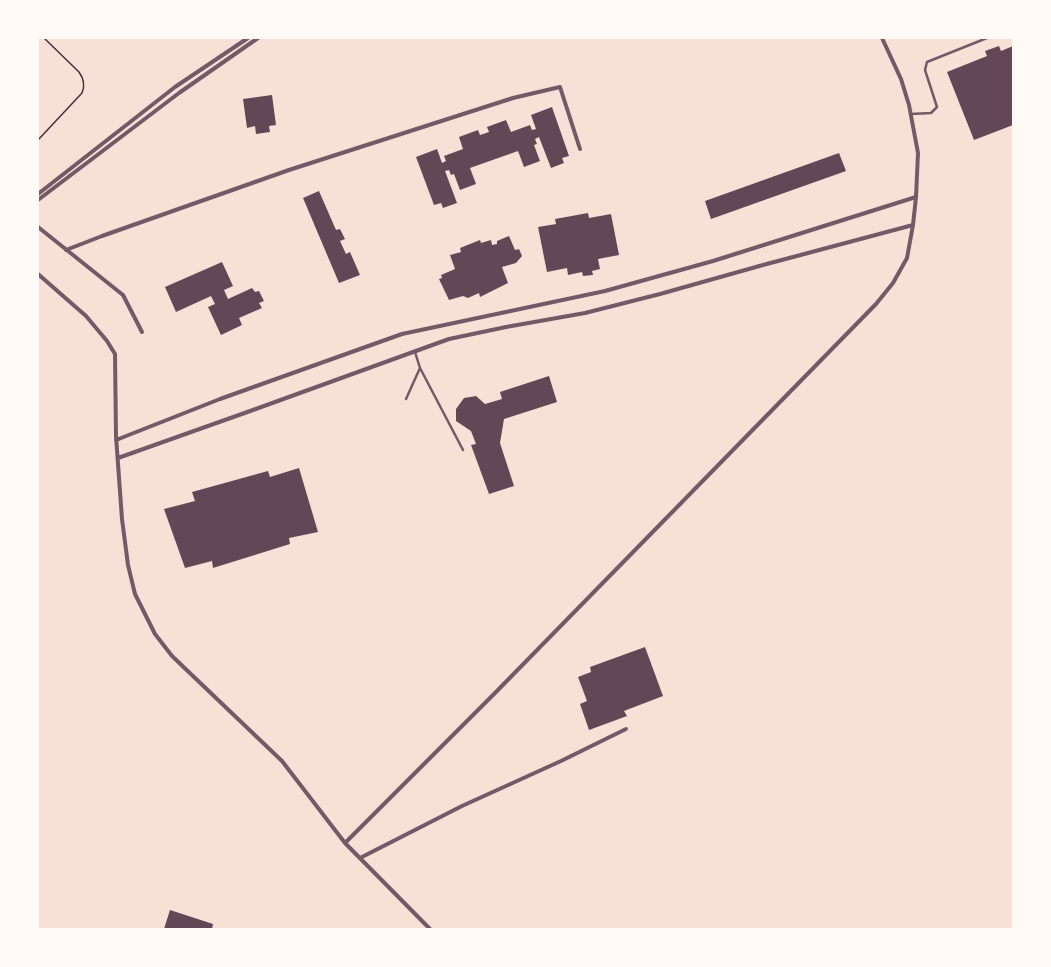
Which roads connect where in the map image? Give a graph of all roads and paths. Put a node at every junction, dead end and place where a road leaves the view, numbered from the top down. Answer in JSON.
{"nodes":[{"id":1,"x":44,"y":38,"type":"edge"},
{"id":2,"x":248,"y":38,"type":"edge"},
{"id":3,"x":258,"y":38,"type":"edge"},
{"id":4,"x":882,"y":38,"type":"edge"},
{"id":5,"x":987,"y":38,"type":"edge"},
{"id":6,"x":910,"y":114,"type":"junction"},
{"id":7,"x":38,"y":140,"type":"edge"},
{"id":8,"x":580,"y":149,"type":"dead end"},
{"id":9,"x":38,"y":194,"type":"edge"},
{"id":10,"x":916,"y":197,"type":"junction"},
{"id":11,"x":38,"y":200,"type":"edge"},
{"id":12,"x":912,"y":225,"type":"junction"},
{"id":13,"x":38,"y":227,"type":"edge"},
{"id":14,"x":66,"y":250,"type":"junction"},
{"id":15,"x":38,"y":274,"type":"edge"},
{"id":16,"x":142,"y":332,"type":"dead end"},
{"id":17,"x":415,"y":352,"type":"junction"},
{"id":18,"x":420,"y":368,"type":"junction"},
{"id":19,"x":406,"y":399,"type":"dead end"},
{"id":20,"x":116,"y":440,"type":"junction"},
{"id":21,"x":463,"y":450,"type":"dead end"},
{"id":22,"x":118,"y":458,"type":"junction"},
{"id":23,"x":626,"y":728,"type":"dead end"},
{"id":24,"x":345,"y":843,"type":"junction"},
{"id":25,"x":360,"y":858,"type":"junction"},
{"id":26,"x":430,"y":929,"type":"edge"}],
"edges":[{"from":1,"to":7,"type":"path"},
{"from":2,"to":9,"type":"street"},
{"from":3,"to":11,"type":"street"},
{"from":4,"to":6,"type":"street"},
{"from":5,"to":6,"type":"lane"},
{"from":6,"to":10,"type":"street"},
{"from":8,"to":14,"type":"street"},
{"from":10,"to":12,"type":"street"},
{"from":10,"to":20,"type":"street"},
{"from":12,"to":17,"type":"street"},
{"from":12,"to":24,"type":"street"},
{"from":13,"to":14,"type":"street"},
{"from":14,"to":16,"type":"street"},
{"from":15,"to":20,"type":"street"},
{"from":17,"to":18,"type":"lane"},
{"from":17,"to":22,"type":"street"},
{"from":18,"to":19,"type":"lane"},
{"from":18,"to":21,"type":"lane"},
{"from":20,"to":22,"type":"street"},
{"from":22,"to":24,"type":"street"},
{"from":23,"to":25,"type":"street"},
{"from":24,"to":25,"type":"street"},
{"from":25,"to":26,"type":"street"}]}
